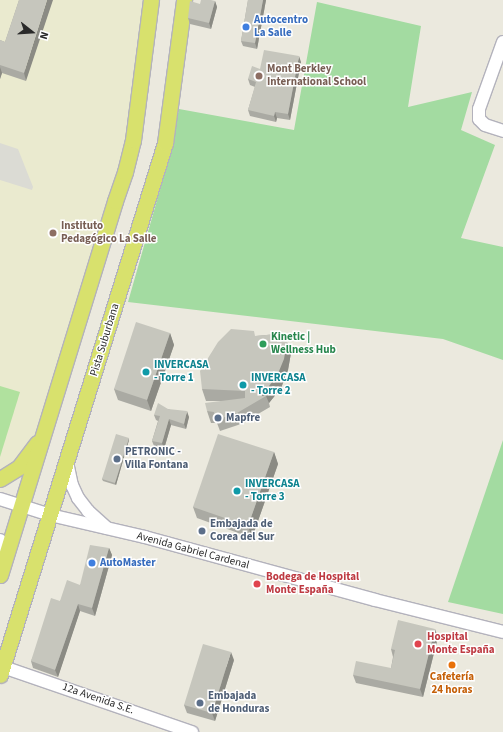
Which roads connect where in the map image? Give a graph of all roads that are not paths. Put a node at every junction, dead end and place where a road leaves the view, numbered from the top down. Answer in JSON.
{"nodes":[{"id":1,"x":151,"y":0,"type":"edge"},
{"id":2,"x":184,"y":0,"type":"edge"},
{"id":3,"x":503,"y":42,"type":"edge"},
{"id":4,"x":503,"y":131,"type":"edge"},
{"id":5,"x":49,"y":419,"type":"junction"},
{"id":6,"x":67,"y":462,"type":"junction"},
{"id":7,"x":0,"y":479,"type":"edge"},
{"id":8,"x":0,"y":499,"type":"edge"},
{"id":9,"x":22,"y":506,"type":"junction"},
{"id":10,"x":50,"y":515,"type":"junction"},
{"id":11,"x":110,"y":530,"type":"junction"},
{"id":12,"x":0,"y":540,"type":"edge"},
{"id":13,"x":0,"y":574,"type":"edge"},
{"id":14,"x":503,"y":632,"type":"edge"},
{"id":15,"x":1,"y":671,"type":"edge"},
{"id":16,"x":192,"y":732,"type":"edge"}],
"edges":[{"from":1,"to":5,"type":"main road"},
{"from":2,"to":6,"type":"main road","name":"Pista Suburbana"},
{"from":3,"to":4,"type":"street"},
{"from":5,"to":7,"type":"main road"},
{"from":5,"to":9,"type":"main road"},
{"from":6,"to":10,"type":"main road","name":"Pista Suburbana"},
{"from":6,"to":11,"type":"street"},
{"from":8,"to":9,"type":"street","name":"Avenida Gabriel Cardenal"},
{"from":9,"to":10,"type":"street","name":"Avenida Gabriel Cardenal"},
{"from":9,"to":13,"type":"main road"},
{"from":10,"to":11,"type":"street","name":"Avenida Gabriel Cardenal"},
{"from":10,"to":15,"type":"main road","name":"Pista Suburbana"},
{"from":11,"to":14,"type":"street","name":"Avenida Gabriel Cardenal"},
{"from":12,"to":13,"type":"street"},
{"from":15,"to":16,"type":"street","name":"12a Avenida S.E."}]}
